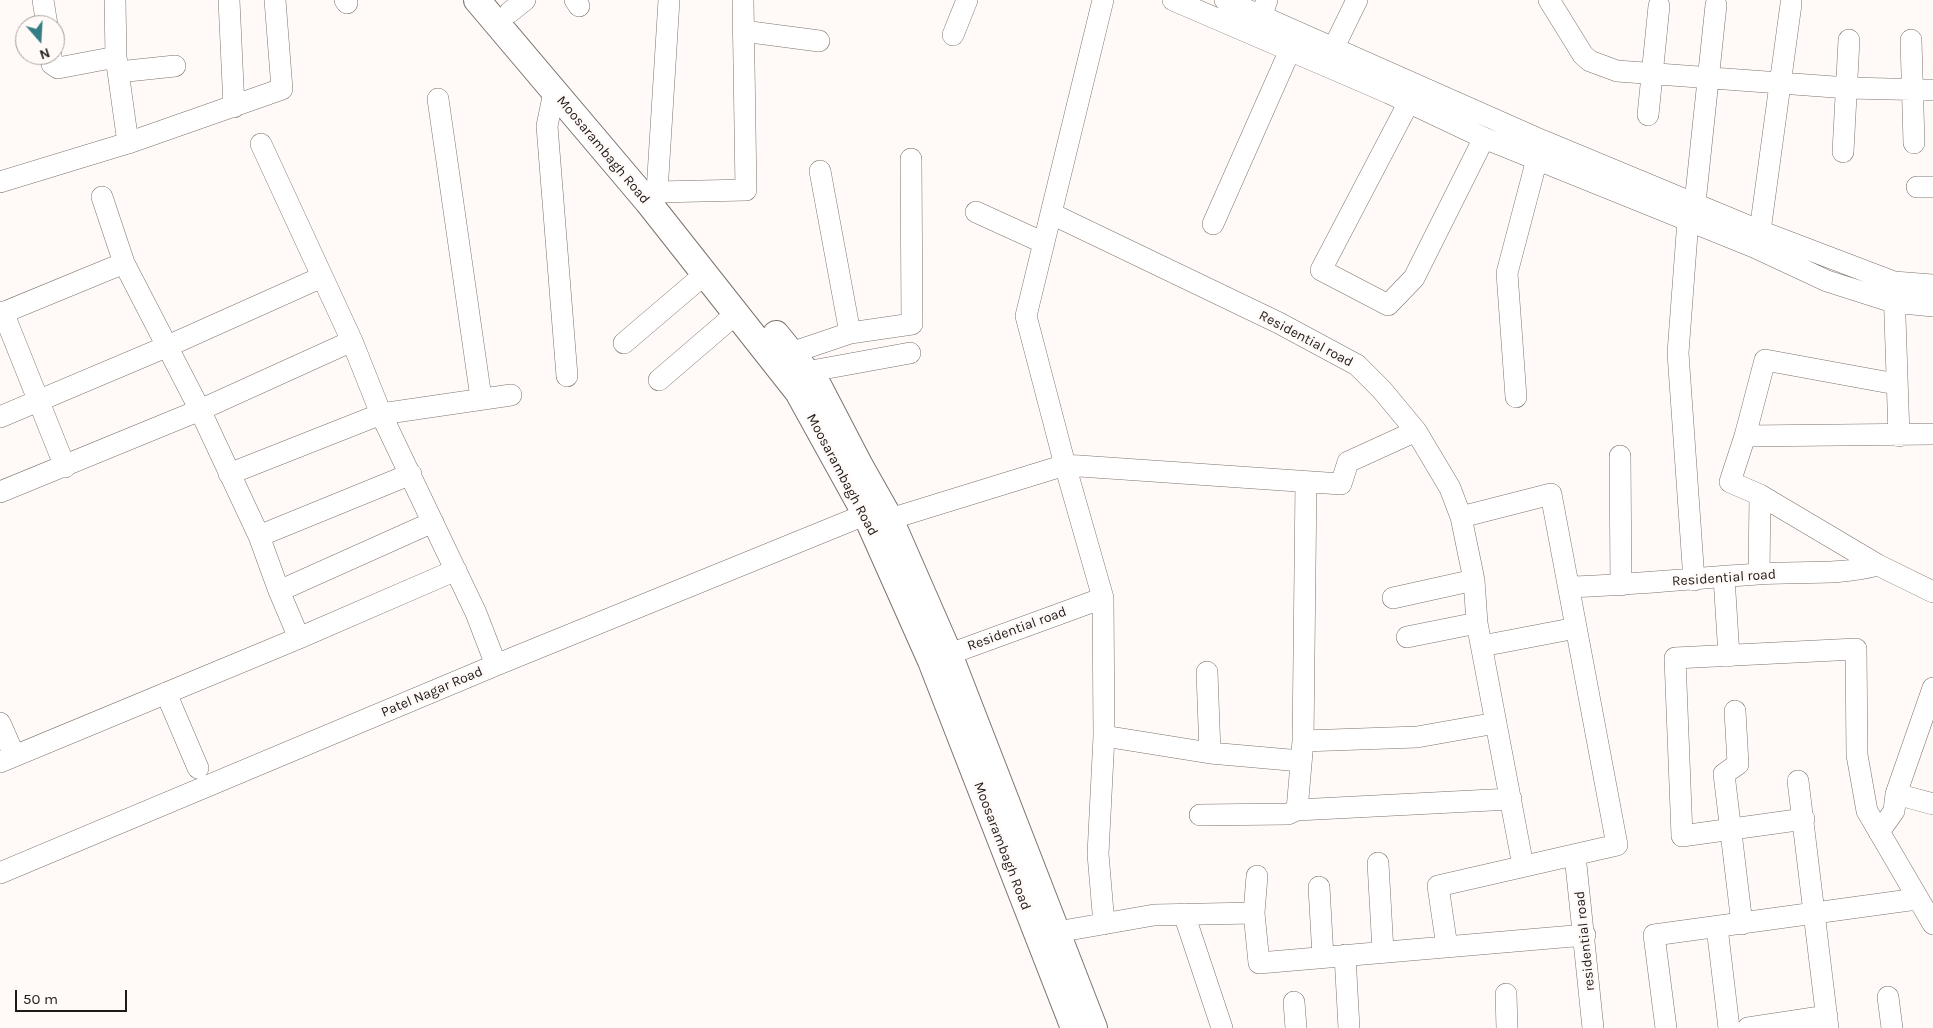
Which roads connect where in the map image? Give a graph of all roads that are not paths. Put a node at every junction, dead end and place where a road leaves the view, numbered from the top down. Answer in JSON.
{"nodes":[{"id":1,"x":43,"y":0,"type":"edge"},
{"id":2,"x":115,"y":0,"type":"edge"},
{"id":3,"x":230,"y":0,"type":"edge"},
{"id":4,"x":275,"y":0,"type":"edge"},
{"id":5,"x":477,"y":0,"type":"edge"},
{"id":6,"x":669,"y":0,"type":"edge"},
{"id":7,"x":743,"y":0,"type":"edge"},
{"id":8,"x":968,"y":0,"type":"edge"},
{"id":9,"x":1103,"y":0,"type":"edge"},
{"id":10,"x":1173,"y":0,"type":"edge"},
{"id":11,"x":1225,"y":0,"type":"edge"},
{"id":12,"x":1357,"y":0,"type":"edge"},
{"id":13,"x":1549,"y":0,"type":"edge"},
{"id":14,"x":511,"y":4,"type":"edge"},
{"id":15,"x":1791,"y":4,"type":"dead end"},
{"id":16,"x":1716,"y":5,"type":"dead end"},
{"id":17,"x":1659,"y":6,"type":"dead end"},
{"id":18,"x":1264,"y":8,"type":"edge"},
{"id":19,"x":45,"y":15,"type":"edge"},
{"id":20,"x":743,"y":31,"type":"junction"},
{"id":21,"x":953,"y":36,"type":"dead end"},
{"id":22,"x":1850,"y":40,"type":"dead end"},
{"id":23,"x":1911,"y":40,"type":"dead end"},
{"id":24,"x":819,"y":41,"type":"dead end"},
{"id":25,"x":1334,"y":47,"type":"junction"},
{"id":26,"x":1290,"y":50,"type":"junction"},
{"id":27,"x":117,"y":64,"type":"junction"},
{"id":28,"x":54,"y":65,"type":"edge"},
{"id":29,"x":175,"y":66,"type":"dead end"},
{"id":30,"x":1652,"y":73,"type":"junction"},
{"id":31,"x":1707,"y":77,"type":"junction"},
{"id":32,"x":1780,"y":84,"type":"junction"},
{"id":33,"x":1848,"y":88,"type":"junction"},
{"id":34,"x":1912,"y":90,"type":"junction"},
{"id":35,"x":1933,"y":90,"type":"edge"},
{"id":36,"x":554,"y":92,"type":"junction"},
{"id":37,"x":438,"y":99,"type":"dead end"},
{"id":38,"x":1409,"y":102,"type":"junction"},
{"id":39,"x":234,"y":107,"type":"junction"},
{"id":40,"x":1648,"y":115,"type":"dead end"},
{"id":41,"x":1484,"y":138,"type":"junction"},
{"id":42,"x":1914,"y":142,"type":"dead end"},
{"id":43,"x":128,"y":143,"type":"junction"},
{"id":44,"x":261,"y":144,"type":"dead end"},
{"id":45,"x":1843,"y":152,"type":"dead end"},
{"id":46,"x":1538,"y":159,"type":"junction"},
{"id":47,"x":911,"y":160,"type":"dead end"},
{"id":48,"x":820,"y":171,"type":"dead end"},
{"id":49,"x":0,"y":182,"type":"edge"},
{"id":50,"x":657,"y":192,"type":"junction"},
{"id":51,"x":102,"y":197,"type":"dead end"},
{"id":52,"x":976,"y":212,"type":"dead end"},
{"id":53,"x":1691,"y":212,"type":"junction"},
{"id":54,"x":1052,"y":214,"type":"junction"},
{"id":55,"x":1213,"y":224,"type":"dead end"},
{"id":56,"x":1757,"y":239,"type":"junction"},
{"id":57,"x":1044,"y":243,"type":"junction"},
{"id":58,"x":124,"y":263,"type":"junction"},
{"id":59,"x":705,"y":274,"type":"junction"},
{"id":60,"x":322,"y":277,"type":"junction"},
{"id":61,"x":1933,"y":285,"type":"edge"},
{"id":62,"x":1894,"y":292,"type":"junction"},
{"id":63,"x":1933,"y":306,"type":"edge"},
{"id":64,"x":2,"y":313,"type":"edge"},
{"id":65,"x":737,"y":313,"type":"junction"},
{"id":66,"x":850,"y":333,"type":"junction"},
{"id":67,"x":352,"y":341,"type":"junction"},
{"id":68,"x":624,"y":343,"type":"dead end"},
{"id":69,"x":168,"y":346,"type":"junction"},
{"id":70,"x":910,"y":353,"type":"dead end"},
{"id":71,"x":799,"y":362,"type":"junction"},
{"id":72,"x":567,"y":376,"type":"dead end"},
{"id":73,"x":659,"y":380,"type":"dead end"},
{"id":74,"x":1896,"y":384,"type":"junction"},
{"id":75,"x":511,"y":394,"type":"dead end"},
{"id":76,"x":1516,"y":397,"type":"dead end"},
{"id":77,"x":481,"y":398,"type":"junction"},
{"id":78,"x":40,"y":400,"type":"junction"},
{"id":79,"x":200,"y":410,"type":"junction"},
{"id":80,"x":382,"y":414,"type":"junction"},
{"id":81,"x":0,"y":417,"type":"edge"},
{"id":82,"x":1416,"y":431,"type":"junction"},
{"id":83,"x":1933,"y":434,"type":"edge"},
{"id":84,"x":1745,"y":436,"type":"junction"},
{"id":85,"x":1899,"y":436,"type":"junction"},
{"id":86,"x":1620,"y":456,"type":"dead end"},
{"id":87,"x":1065,"y":465,"type":"junction"},
{"id":88,"x":65,"y":467,"type":"junction"},
{"id":89,"x":229,"y":474,"type":"junction"},
{"id":90,"x":411,"y":474,"type":"junction"},
{"id":91,"x":1306,"y":482,"type":"junction"},
{"id":92,"x":0,"y":492,"type":"edge"},
{"id":93,"x":1760,"y":496,"type":"junction"},
{"id":94,"x":880,"y":513,"type":"junction"},
{"id":95,"x":1461,"y":517,"type":"junction"},
{"id":96,"x":433,"y":522,"type":"junction"},
{"id":97,"x":259,"y":536,"type":"junction"},
{"id":98,"x":1878,"y":565,"type":"junction"},
{"id":99,"x":456,"y":570,"type":"junction"},
{"id":100,"x":1759,"y":574,"type":"junction"},
{"id":101,"x":1724,"y":577,"type":"junction"},
{"id":102,"x":1474,"y":580,"type":"junction"},
{"id":103,"x":1694,"y":580,"type":"junction"},
{"id":104,"x":1621,"y":585,"type":"junction"},
{"id":105,"x":1568,"y":587,"type":"junction"},
{"id":106,"x":279,"y":591,"type":"junction"},
{"id":107,"x":1933,"y":592,"type":"edge"},
{"id":108,"x":1102,"y":598,"type":"junction"},
{"id":109,"x":1393,"y":598,"type":"dead end"},
{"id":110,"x":1477,"y":623,"type":"junction"},
{"id":111,"x":1576,"y":628,"type":"junction"},
{"id":112,"x":1407,"y":637,"type":"dead end"},
{"id":113,"x":299,"y":638,"type":"junction"},
{"id":114,"x":1482,"y":646,"type":"junction"},
{"id":115,"x":1730,"y":656,"type":"junction"},
{"id":116,"x":940,"y":657,"type":"junction"},
{"id":117,"x":496,"y":665,"type":"junction"},
{"id":118,"x":1207,"y":672,"type":"dead end"},
{"id":119,"x":1933,"y":688,"type":"edge"},
{"id":120,"x":166,"y":693,"type":"junction"},
{"id":121,"x":1735,"y":712,"type":"dead end"},
{"id":122,"x":0,"y":723,"type":"edge"},
{"id":123,"x":1496,"y":723,"type":"junction"},
{"id":124,"x":1926,"y":732,"type":"edge"},
{"id":125,"x":1104,"y":736,"type":"junction"},
{"id":126,"x":1302,"y":751,"type":"junction"},
{"id":127,"x":1210,"y":752,"type":"junction"},
{"id":128,"x":7,"y":759,"type":"edge"},
{"id":129,"x":198,"y":768,"type":"dead end"},
{"id":130,"x":1798,"y":781,"type":"dead end"},
{"id":131,"x":1896,"y":794,"type":"junction"},
{"id":132,"x":1511,"y":799,"type":"junction"},
{"id":133,"x":1933,"y":804,"type":"edge"},
{"id":134,"x":1298,"y":810,"type":"junction"},
{"id":135,"x":1200,"y":815,"type":"dead end"},
{"id":136,"x":1804,"y":818,"type":"junction"},
{"id":137,"x":1731,"y":830,"type":"junction"},
{"id":138,"x":1878,"y":832,"type":"junction"},
{"id":139,"x":1575,"y":855,"type":"junction"},
{"id":140,"x":1378,"y":863,"type":"dead end"},
{"id":141,"x":1523,"y":866,"type":"junction"},
{"id":142,"x":0,"y":873,"type":"edge"},
{"id":143,"x":1257,"y":876,"type":"dead end"},
{"id":144,"x":1319,"y":887,"type":"dead end"},
{"id":145,"x":1916,"y":899,"type":"junction"},
{"id":146,"x":1254,"y":913,"type":"junction"},
{"id":147,"x":1184,"y":914,"type":"junction"},
{"id":148,"x":1814,"y":915,"type":"junction"},
{"id":149,"x":1104,"y":924,"type":"junction"},
{"id":150,"x":1742,"y":924,"type":"junction"},
{"id":151,"x":1933,"y":924,"type":"edge"},
{"id":152,"x":1718,"y":927,"type":"junction"},
{"id":153,"x":1047,"y":935,"type":"junction"},
{"id":154,"x":1585,"y":935,"type":"junction"},
{"id":155,"x":1447,"y":947,"type":"junction"},
{"id":156,"x":1384,"y":951,"type":"junction"},
{"id":157,"x":1346,"y":955,"type":"junction"},
{"id":158,"x":1323,"y":957,"type":"junction"},
{"id":159,"x":1506,"y":994,"type":"dead end"},
{"id":160,"x":1888,"y":997,"type":"dead end"},
{"id":161,"x":1294,"y":1002,"type":"dead end"},
{"id":162,"x":1828,"y":1022,"type":"edge"},
{"id":163,"x":1074,"y":1028,"type":"edge"},
{"id":164,"x":1094,"y":1028,"type":"edge"},
{"id":165,"x":1222,"y":1028,"type":"edge"},
{"id":166,"x":1296,"y":1028,"type":"edge"},
{"id":167,"x":1350,"y":1028,"type":"edge"},
{"id":168,"x":1507,"y":1028,"type":"edge"},
{"id":169,"x":1593,"y":1028,"type":"edge"},
{"id":170,"x":1666,"y":1028,"type":"edge"},
{"id":171,"x":1729,"y":1028,"type":"edge"},
{"id":172,"x":1748,"y":1028,"type":"edge"},
{"id":173,"x":1892,"y":1028,"type":"edge"}],
"edges":[{"from":1,"to":19,"type":"street"},
{"from":2,"to":27,"type":"street"},
{"from":3,"to":39,"type":"street"},
{"from":4,"to":39,"type":"street"},
{"from":5,"to":36,"type":"main road","name":"Moosarambagh Road"},
{"from":6,"to":50,"type":"street"},
{"from":7,"to":20,"type":"street"},
{"from":8,"to":21,"type":"street"},
{"from":9,"to":54,"type":"street"},
{"from":10,"to":26,"type":"street"},
{"from":11,"to":18,"type":"street"},
{"from":12,"to":25,"type":"street"},
{"from":13,"to":30,"type":"street"},
{"from":14,"to":50,"type":"main road","name":"Moosarambagh Road"},
{"from":15,"to":32,"type":"street"},
{"from":16,"to":31,"type":"street"},
{"from":17,"to":30,"type":"street"},
{"from":18,"to":25,"type":"street"},
{"from":20,"to":24,"type":"street"},
{"from":20,"to":50,"type":"street"},
{"from":22,"to":33,"type":"street"},
{"from":23,"to":34,"type":"street"},
{"from":25,"to":53,"type":"street"},
{"from":26,"to":38,"type":"street"},
{"from":26,"to":55,"type":"street"},
{"from":27,"to":28,"type":"street"},
{"from":27,"to":29,"type":"street"},
{"from":27,"to":43,"type":"street"},
{"from":30,"to":31,"type":"street"},
{"from":30,"to":40,"type":"street"},
{"from":31,"to":32,"type":"street"},
{"from":31,"to":53,"type":"street"},
{"from":32,"to":33,"type":"street"},
{"from":32,"to":56,"type":"street"},
{"from":33,"to":34,"type":"street"},
{"from":33,"to":45,"type":"street"},
{"from":34,"to":35,"type":"street"},
{"from":34,"to":42,"type":"street"},
{"from":36,"to":59,"type":"main road","name":"Moosarambagh Road"},
{"from":36,"to":72,"type":"street"},
{"from":37,"to":77,"type":"street"},
{"from":38,"to":41,"type":"street"},
{"from":38,"to":41,"type":"street"},
{"from":39,"to":43,"type":"street"},
{"from":41,"to":46,"type":"street"},
{"from":43,"to":49,"type":"street"},
{"from":44,"to":60,"type":"street"},
{"from":46,"to":53,"type":"street"},
{"from":46,"to":76,"type":"street"},
{"from":47,"to":66,"type":"street"},
{"from":48,"to":66,"type":"street"},
{"from":50,"to":71,"type":"main road","name":"Moosarambagh Road"},
{"from":51,"to":58,"type":"street"},
{"from":52,"to":57,"type":"street"},
{"from":53,"to":56,"type":"street"},
{"from":53,"to":103,"type":"street"},
{"from":54,"to":57,"type":"street"},
{"from":54,"to":82,"type":"street","name":"Residential road"},
{"from":56,"to":62,"type":"street"},
{"from":57,"to":87,"type":"street"},
{"from":58,"to":64,"type":"street"},
{"from":58,"to":69,"type":"street"},
{"from":59,"to":65,"type":"main road","name":"Moosarambagh Road"},
{"from":59,"to":68,"type":"street"},
{"from":60,"to":67,"type":"street"},
{"from":60,"to":69,"type":"street"},
{"from":61,"to":62,"type":"street"},
{"from":62,"to":63,"type":"street"},
{"from":62,"to":74,"type":"street"},
{"from":64,"to":78,"type":"street"},
{"from":65,"to":73,"type":"street"},
{"from":65,"to":94,"type":"main road","name":"Moosarambagh Road"},
{"from":66,"to":71,"type":"street"},
{"from":67,"to":79,"type":"street"},
{"from":67,"to":80,"type":"street"},
{"from":69,"to":78,"type":"street"},
{"from":69,"to":79,"type":"street"},
{"from":70,"to":71,"type":"street"},
{"from":71,"to":94,"type":"main road","name":"Moosarambagh Road"},
{"from":74,"to":84,"type":"street"},
{"from":74,"to":85,"type":"street"},
{"from":75,"to":77,"type":"street"},
{"from":77,"to":80,"type":"street"},
{"from":78,"to":81,"type":"street"},
{"from":78,"to":88,"type":"street"},
{"from":79,"to":88,"type":"street"},
{"from":79,"to":89,"type":"street"},
{"from":80,"to":89,"type":"street"},
{"from":80,"to":90,"type":"street"},
{"from":82,"to":91,"type":"street"},
{"from":82,"to":95,"type":"street","name":"Residential road"},
{"from":83,"to":85,"type":"street"},
{"from":84,"to":85,"type":"street"},
{"from":84,"to":93,"type":"street"},
{"from":86,"to":104,"type":"street"},
{"from":87,"to":91,"type":"street"},
{"from":87,"to":94,"type":"street","name":"Patel Nagar Road"},
{"from":87,"to":108,"type":"street"},
{"from":88,"to":92,"type":"street"},
{"from":89,"to":97,"type":"street"},
{"from":90,"to":96,"type":"street"},
{"from":90,"to":97,"type":"street"},
{"from":91,"to":126,"type":"street"},
{"from":93,"to":98,"type":"street"},
{"from":93,"to":100,"type":"street"},
{"from":94,"to":116,"type":"main road","name":"Moosarambagh Road"},
{"from":94,"to":117,"type":"street","name":"Patel Nagar Road"},
{"from":95,"to":102,"type":"street","name":"Residential road"},
{"from":95,"to":105,"type":"street"},
{"from":96,"to":99,"type":"street"},
{"from":96,"to":106,"type":"street"},
{"from":97,"to":106,"type":"street"},
{"from":98,"to":100,"type":"street","name":"Residential road"},
{"from":98,"to":107,"type":"street"},
{"from":99,"to":113,"type":"street"},
{"from":99,"to":117,"type":"street"},
{"from":100,"to":101,"type":"street","name":"Residential road"},
{"from":101,"to":103,"type":"street","name":"Residential road"},
{"from":101,"to":115,"type":"street"},
{"from":102,"to":109,"type":"street"},
{"from":102,"to":110,"type":"street","name":"Residential road"},
{"from":103,"to":104,"type":"street","name":"Residential road"},
{"from":104,"to":105,"type":"street","name":"Residential road"},
{"from":105,"to":111,"type":"street"},
{"from":106,"to":113,"type":"street"},
{"from":108,"to":116,"type":"street","name":"Residential road"},
{"from":108,"to":125,"type":"street"},
{"from":110,"to":112,"type":"street"},
{"from":110,"to":114,"type":"street","name":"Residential road"},
{"from":111,"to":114,"type":"street"},
{"from":111,"to":139,"type":"street"},
{"from":113,"to":120,"type":"street"},
{"from":114,"to":123,"type":"street","name":"Residential road"},
{"from":115,"to":137,"type":"street"},
{"from":115,"to":138,"type":"street"},
{"from":116,"to":153,"type":"main road","name":"Moosarambagh Road"},
{"from":117,"to":142,"type":"street","name":"Patel Nagar Road"},
{"from":118,"to":127,"type":"street"},
{"from":119,"to":124,"type":"street"},
{"from":120,"to":128,"type":"street"},
{"from":120,"to":129,"type":"street"},
{"from":121,"to":137,"type":"street"},
{"from":122,"to":128,"type":"street"},
{"from":123,"to":126,"type":"street"},
{"from":123,"to":132,"type":"street","name":"Residential road"},
{"from":124,"to":131,"type":"street"},
{"from":125,"to":127,"type":"street"},
{"from":125,"to":149,"type":"street"},
{"from":126,"to":127,"type":"street"},
{"from":126,"to":134,"type":"street"},
{"from":130,"to":136,"type":"street"},
{"from":131,"to":133,"type":"street"},
{"from":131,"to":138,"type":"street"},
{"from":132,"to":134,"type":"street"},
{"from":132,"to":141,"type":"street","name":"Residential road"},
{"from":134,"to":135,"type":"street"},
{"from":136,"to":137,"type":"street"},
{"from":136,"to":148,"type":"street"},
{"from":137,"to":150,"type":"street"},
{"from":138,"to":145,"type":"street"},
{"from":139,"to":141,"type":"street"},
{"from":139,"to":154,"type":"street","name":"residential road"},
{"from":140,"to":156,"type":"street"},
{"from":141,"to":155,"type":"street"},
{"from":143,"to":146,"type":"street"},
{"from":144,"to":158,"type":"street"},
{"from":145,"to":148,"type":"street"},
{"from":145,"to":151,"type":"street"},
{"from":146,"to":147,"type":"street"},
{"from":146,"to":158,"type":"street"},
{"from":147,"to":149,"type":"street"},
{"from":147,"to":165,"type":"street"},
{"from":148,"to":150,"type":"street"},
{"from":148,"to":162,"type":"street"},
{"from":149,"to":153,"type":"street"},
{"from":150,"to":152,"type":"street"},
{"from":152,"to":170,"type":"street"},
{"from":152,"to":171,"type":"street"},
{"from":153,"to":163,"type":"main road","name":"Moosarambagh Road"},
{"from":153,"to":164,"type":"main road","name":"Moosarambagh Road"},
{"from":154,"to":155,"type":"street"},
{"from":154,"to":169,"type":"street","name":"residential road"},
{"from":155,"to":156,"type":"street"},
{"from":156,"to":157,"type":"street"},
{"from":157,"to":158,"type":"street"},
{"from":157,"to":167,"type":"street"},
{"from":159,"to":168,"type":"street"},
{"from":160,"to":173,"type":"street"},
{"from":161,"to":166,"type":"street"},
{"from":162,"to":172,"type":"street"}]}
